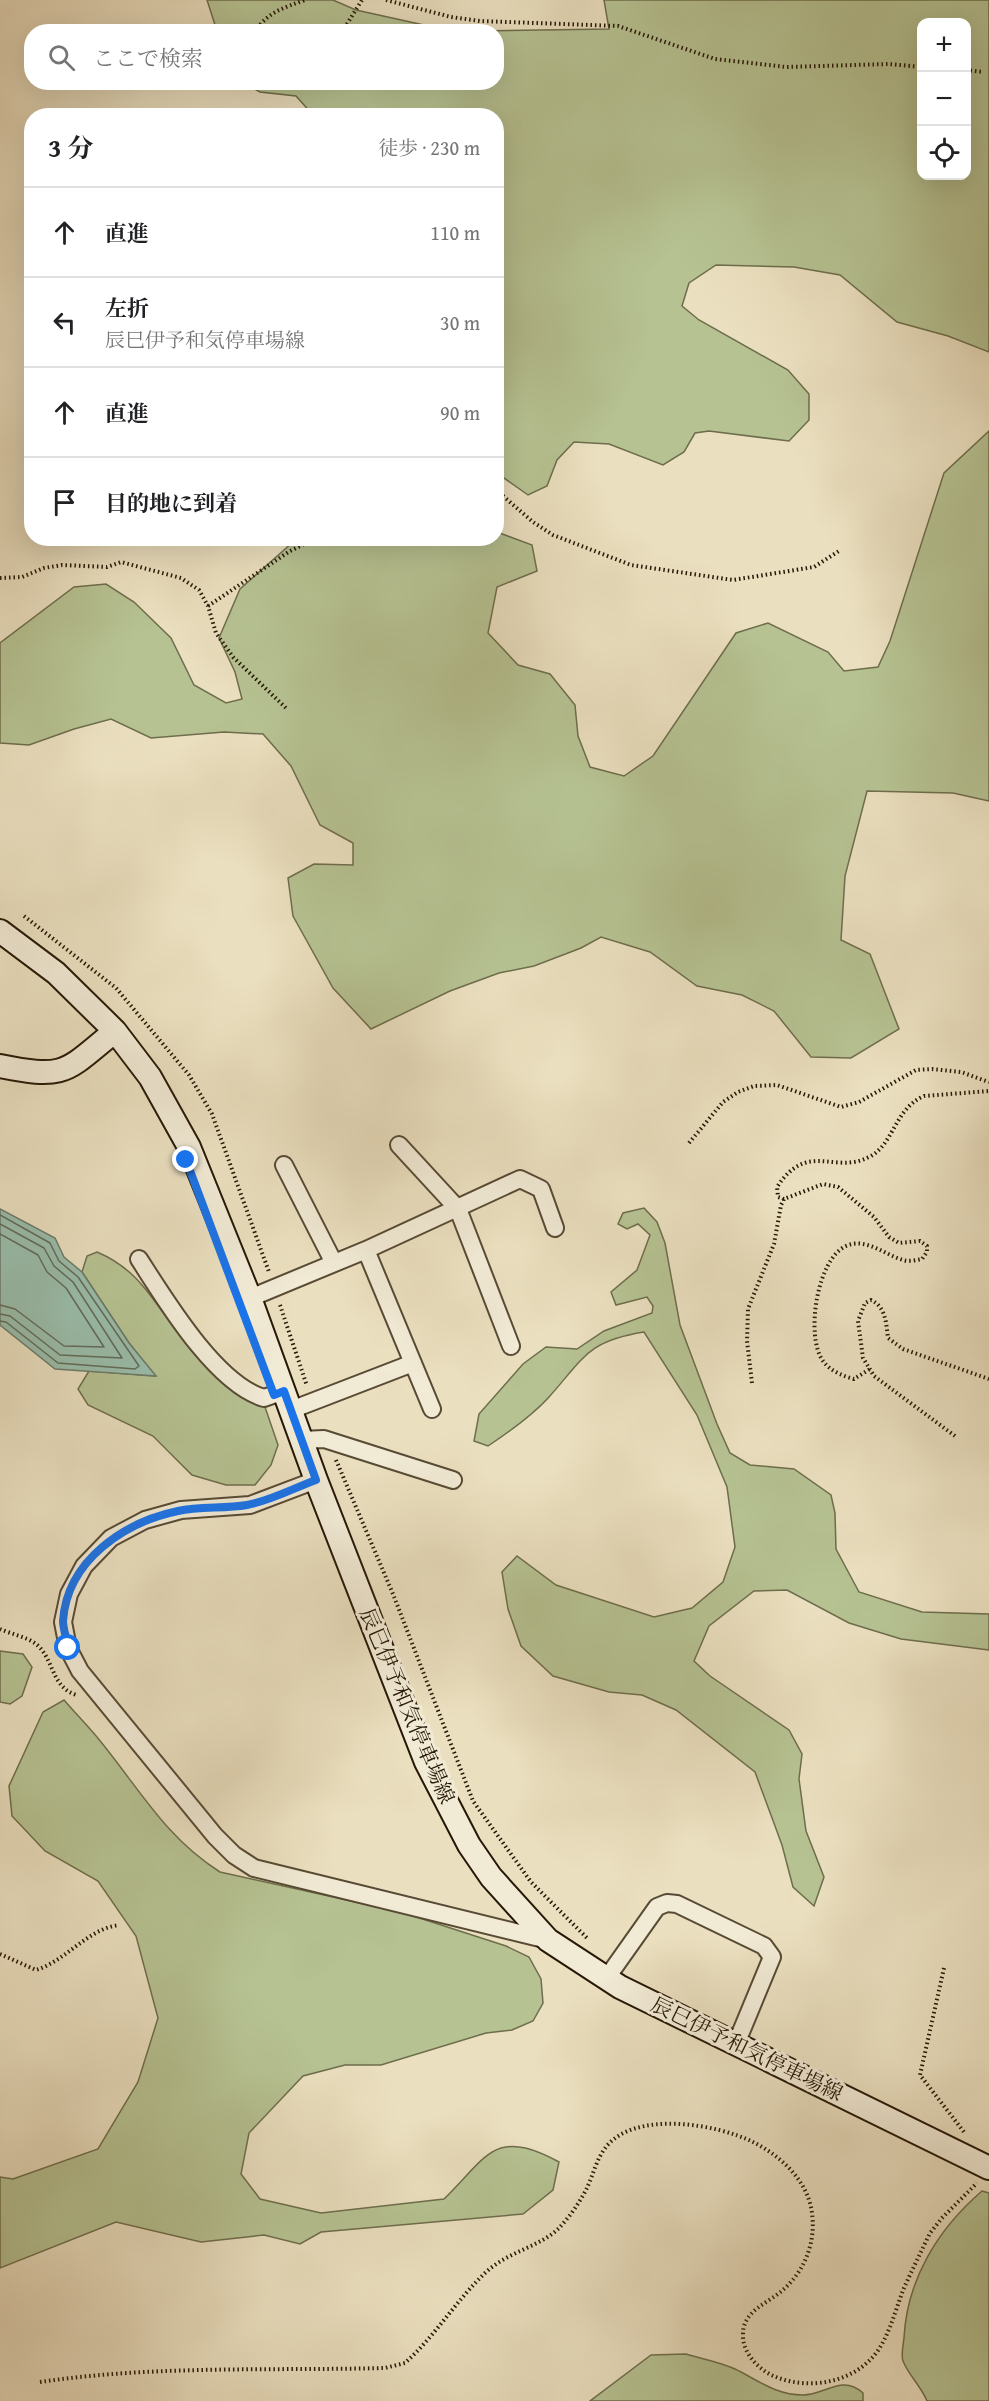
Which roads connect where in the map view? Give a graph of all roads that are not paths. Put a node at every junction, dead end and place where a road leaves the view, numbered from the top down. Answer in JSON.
{"nodes":[{"id":1,"x":0,"y":931,"type":"edge"},
{"id":2,"x":115,"y":1031,"type":"junction"},
{"id":3,"x":0,"y":1066,"type":"edge"},
{"id":4,"x":399,"y":1145,"type":"dead end"},
{"id":5,"x":284,"y":1165,"type":"dead end"},
{"id":6,"x":458,"y":1209,"type":"junction"},
{"id":7,"x":555,"y":1228,"type":"dead end"},
{"id":8,"x":366,"y":1250,"type":"junction"},
{"id":9,"x":139,"y":1259,"type":"dead end"},
{"id":10,"x":334,"y":1263,"type":"junction"},
{"id":11,"x":250,"y":1299,"type":"junction"},
{"id":12,"x":511,"y":1346,"type":"dead end"},
{"id":13,"x":413,"y":1363,"type":"junction"},
{"id":14,"x":287,"y":1401,"type":"junction"},
{"id":15,"x":432,"y":1409,"type":"dead end"},
{"id":16,"x":301,"y":1440,"type":"junction"},
{"id":17,"x":316,"y":1480,"type":"junction"},
{"id":18,"x":453,"y":1480,"type":"dead end"},
{"id":19,"x":548,"y":1940,"type":"junction"},
{"id":20,"x":612,"y":1970,"type":"junction"},
{"id":21,"x":736,"y":2044,"type":"junction"},
{"id":22,"x":986,"y":2172,"type":"edge"}],
"edges":[{"from":1,"to":2,"type":"main road","name":"辰巳伊予和気停車場線"},
{"from":2,"to":3,"type":"main road"},
{"from":2,"to":11,"type":"main road","name":"辰巳伊予和気停車場線"},
{"from":4,"to":6,"type":"street"},
{"from":5,"to":10,"type":"street"},
{"from":6,"to":7,"type":"street"},
{"from":6,"to":8,"type":"street"},
{"from":6,"to":12,"type":"street"},
{"from":8,"to":10,"type":"street"},
{"from":8,"to":13,"type":"street"},
{"from":9,"to":14,"type":"street"},
{"from":10,"to":11,"type":"street"},
{"from":11,"to":14,"type":"main road","name":"辰巳伊予和気停車場線"},
{"from":13,"to":14,"type":"street"},
{"from":13,"to":15,"type":"street"},
{"from":14,"to":16,"type":"main road","name":"辰巳伊予和気停車場線"},
{"from":16,"to":17,"type":"main road","name":"辰巳伊予和気停車場線"},
{"from":16,"to":18,"type":"street"},
{"from":17,"to":19,"type":"main road","name":"辰巳伊予和気停車場線"},
{"from":17,"to":19,"type":"street"},
{"from":19,"to":20,"type":"main road","name":"辰巳伊予和気停車場線"},
{"from":20,"to":21,"type":"main road","name":"辰巳伊予和気停車場線"},
{"from":20,"to":21,"type":"street"},
{"from":21,"to":22,"type":"main road","name":"辰巳伊予和気停車場線"}]}
